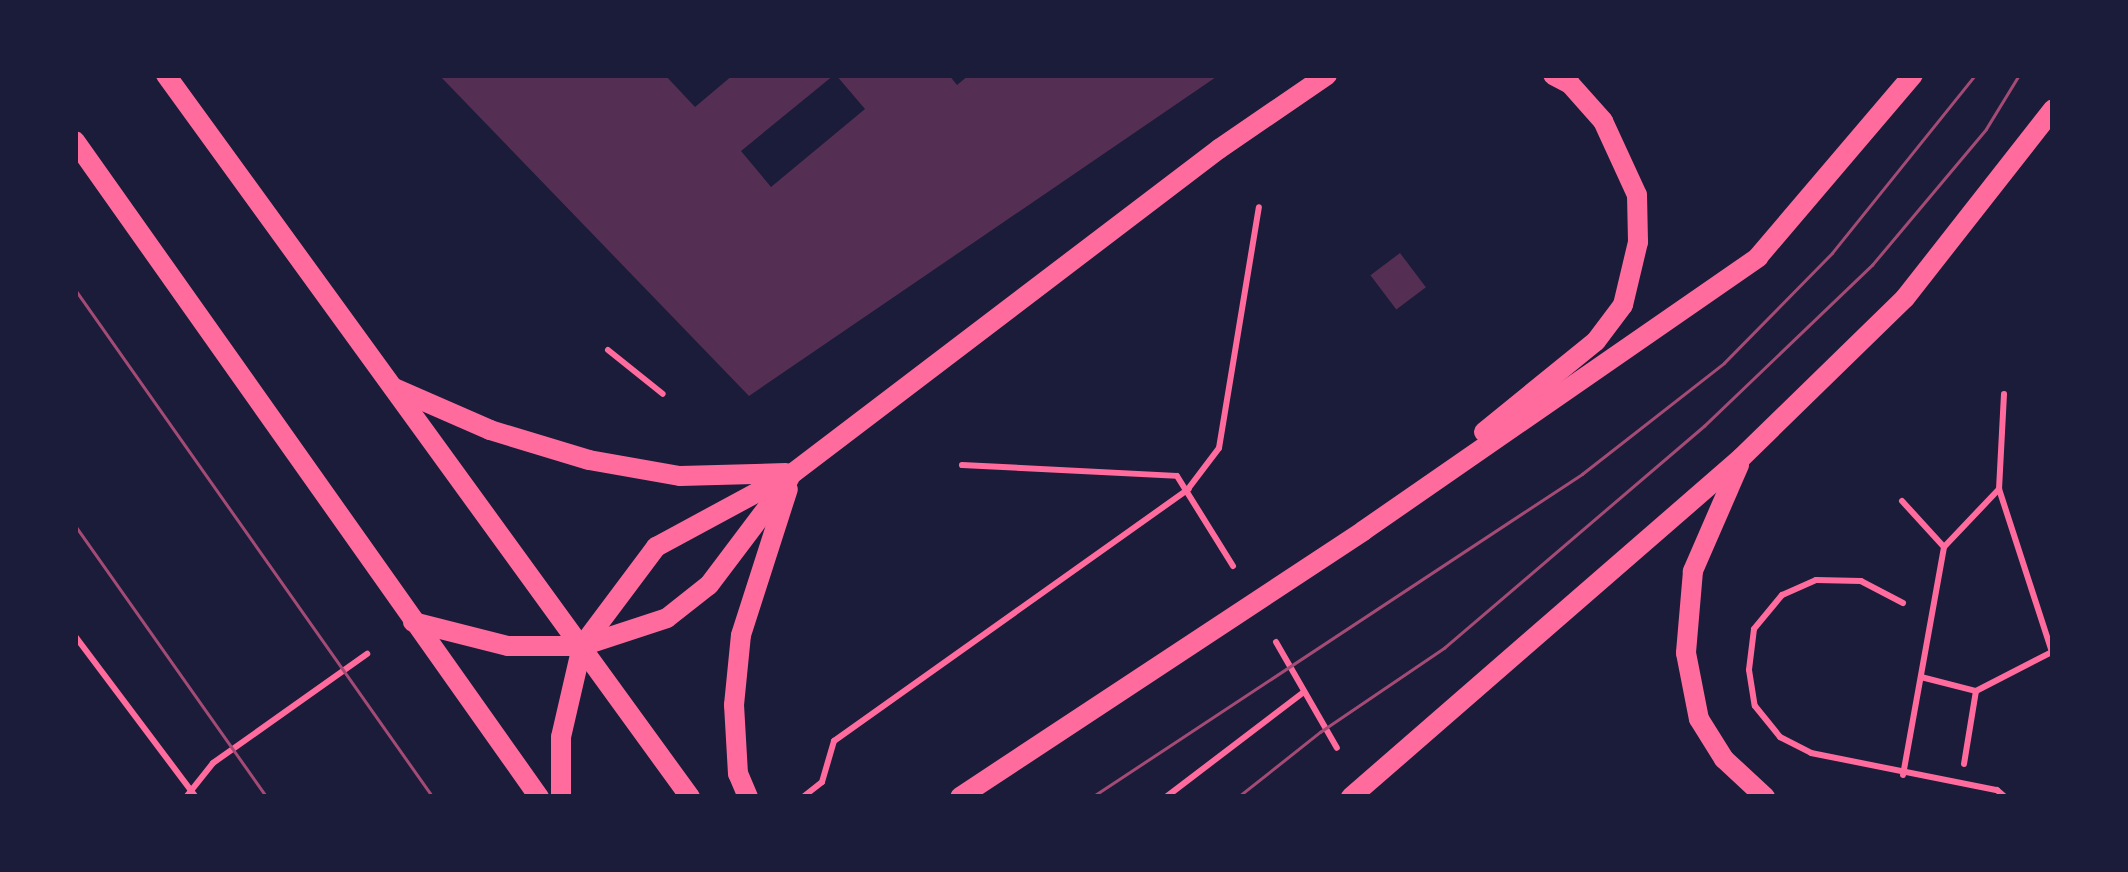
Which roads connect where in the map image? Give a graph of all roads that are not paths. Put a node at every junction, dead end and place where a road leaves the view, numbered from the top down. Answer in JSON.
{"nodes":[{"id":1,"x":166,"y":75,"type":"edge"},
{"id":2,"x":1328,"y":75,"type":"edge"},
{"id":3,"x":1553,"y":75,"type":"edge"},
{"id":4,"x":1913,"y":75,"type":"edge"},
{"id":5,"x":2053,"y":108,"type":"edge"},
{"id":6,"x":75,"y":140,"type":"edge"},
{"id":7,"x":391,"y":387,"type":"junction"},
{"id":8,"x":1742,"y":458,"type":"junction"},
{"id":9,"x":793,"y":473,"type":"junction"},
{"id":10,"x":1363,"y":531,"type":"junction"},
{"id":11,"x":414,"y":622,"type":"junction"},
{"id":12,"x":582,"y":646,"type":"junction"},
{"id":13,"x":539,"y":797,"type":"edge"},
{"id":14,"x":561,"y":797,"type":"edge"},
{"id":15,"x":690,"y":797,"type":"edge"},
{"id":16,"x":748,"y":797,"type":"edge"},
{"id":17,"x":960,"y":797,"type":"edge"},
{"id":18,"x":1352,"y":797,"type":"edge"},
{"id":19,"x":1765,"y":797,"type":"edge"}],
"edges":[{"from":1,"to":7,"type":"main road"},
{"from":2,"to":9,"type":"main road"},
{"from":3,"to":10,"type":"main road"},
{"from":4,"to":10,"type":"main road"},
{"from":5,"to":8,"type":"main road"},
{"from":6,"to":11,"type":"main road"},
{"from":7,"to":9,"type":"main road"},
{"from":7,"to":12,"type":"main road"},
{"from":8,"to":18,"type":"main road"},
{"from":8,"to":19,"type":"main road"},
{"from":9,"to":12,"type":"main road"},
{"from":9,"to":12,"type":"main road"},
{"from":9,"to":16,"type":"main road"},
{"from":10,"to":17,"type":"main road"},
{"from":11,"to":12,"type":"main road"},
{"from":11,"to":13,"type":"main road"},
{"from":12,"to":14,"type":"main road"},
{"from":12,"to":15,"type":"main road"}]}
